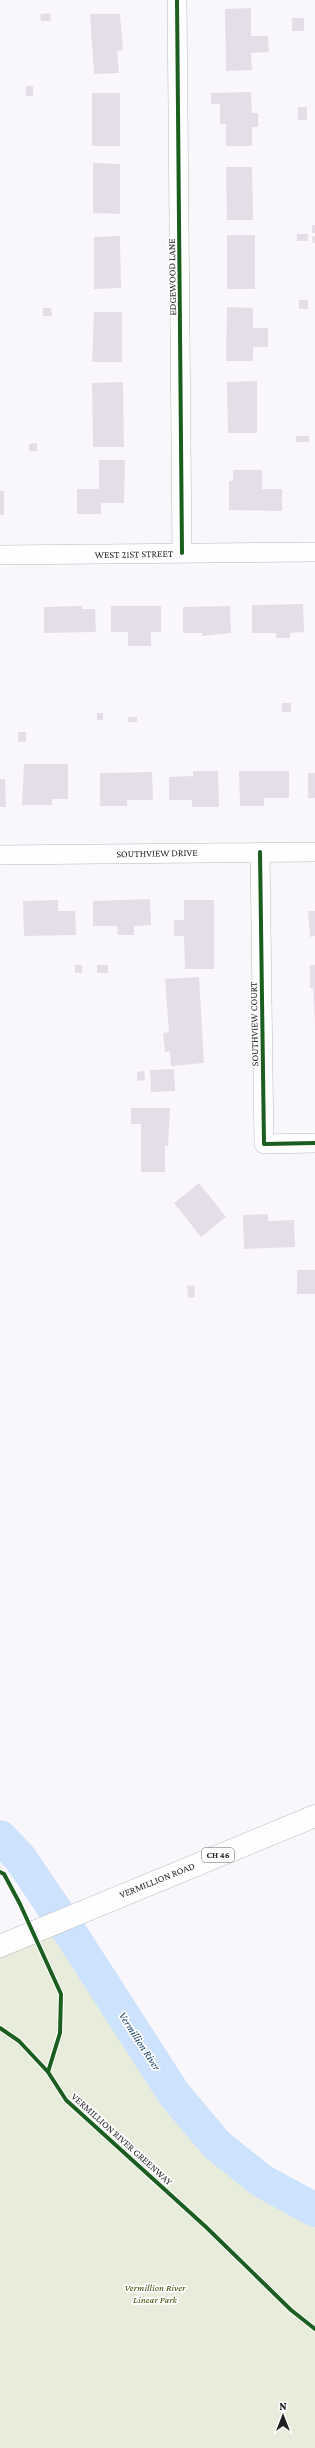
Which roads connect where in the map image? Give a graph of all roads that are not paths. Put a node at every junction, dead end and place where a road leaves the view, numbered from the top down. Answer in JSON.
{"nodes":[{"id":1,"x":177,"y":0,"type":"edge"},
{"id":2,"x":315,"y":552,"type":"edge"},
{"id":3,"x":182,"y":553,"type":"junction"},
{"id":4,"x":0,"y":555,"type":"edge"},
{"id":5,"x":260,"y":852,"type":"junction"},
{"id":6,"x":315,"y":852,"type":"edge"},
{"id":7,"x":0,"y":855,"type":"edge"},
{"id":8,"x":315,"y":1143,"type":"edge"},
{"id":9,"x":315,"y":1816,"type":"edge"},
{"id":10,"x":1,"y":1945,"type":"edge"}],
"edges":[{"from":1,"to":3,"type":"street","name":"EDGEWOOD LANE"},
{"from":2,"to":3,"type":"street","name":"WEST 21ST STREET"},
{"from":3,"to":4,"type":"street","name":"WEST 21ST STREET"},
{"from":5,"to":6,"type":"street","name":"SOUTHVIEW DRIVE"},
{"from":5,"to":7,"type":"street","name":"SOUTHVIEW DRIVE"},
{"from":5,"to":8,"type":"street","name":"SOUTHVIEW COURT"},
{"from":9,"to":10,"type":"main road","name":"VERMILLION ROAD","number":"CH 46"}]}
